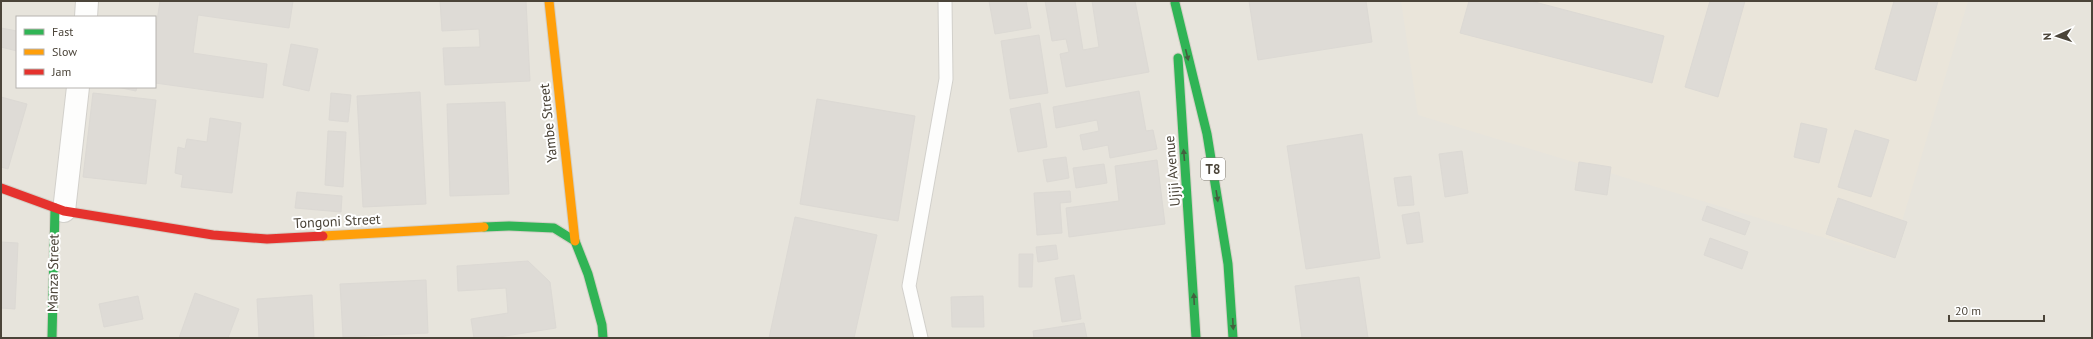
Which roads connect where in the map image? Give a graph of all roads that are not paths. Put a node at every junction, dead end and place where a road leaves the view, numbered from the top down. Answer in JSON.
{"nodes":[{"id":1,"x":87,"y":1,"type":"edge"},
{"id":2,"x":549,"y":1,"type":"edge"},
{"id":3,"x":945,"y":1,"type":"edge"},
{"id":4,"x":1174,"y":2,"type":"edge"},
{"id":5,"x":86,"y":16,"type":"edge"},
{"id":6,"x":78,"y":88,"type":"edge"},
{"id":7,"x":1,"y":188,"type":"edge"},
{"id":8,"x":60,"y":210,"type":"junction"},
{"id":9,"x":575,"y":241,"type":"junction"},
{"id":10,"x":52,"y":338,"type":"edge"},
{"id":11,"x":603,"y":338,"type":"edge"},
{"id":12,"x":921,"y":338,"type":"edge"},
{"id":13,"x":1196,"y":338,"type":"edge"},
{"id":14,"x":1233,"y":338,"type":"edge"}],
"edges":[{"from":1,"to":5,"type":"street"},
{"from":2,"to":9,"type":"main road","name":"Yambe Street"},
{"from":3,"to":12,"type":"lane"},
{"from":13,"to":4,"type":"main road","name":"Ujiji Avenue","number":"T8","one_way":true},
{"from":4,"to":14,"type":"main road","number":"T8","one_way":true},
{"from":6,"to":8,"type":"street","name":"Manza Street"},
{"from":7,"to":8,"type":"main road","name":"Tongoni Street"},
{"from":8,"to":9,"type":"main road","name":"Tongoni Street"},
{"from":8,"to":10,"type":"main road","name":"Manza Street"},
{"from":9,"to":11,"type":"main road"}]}
